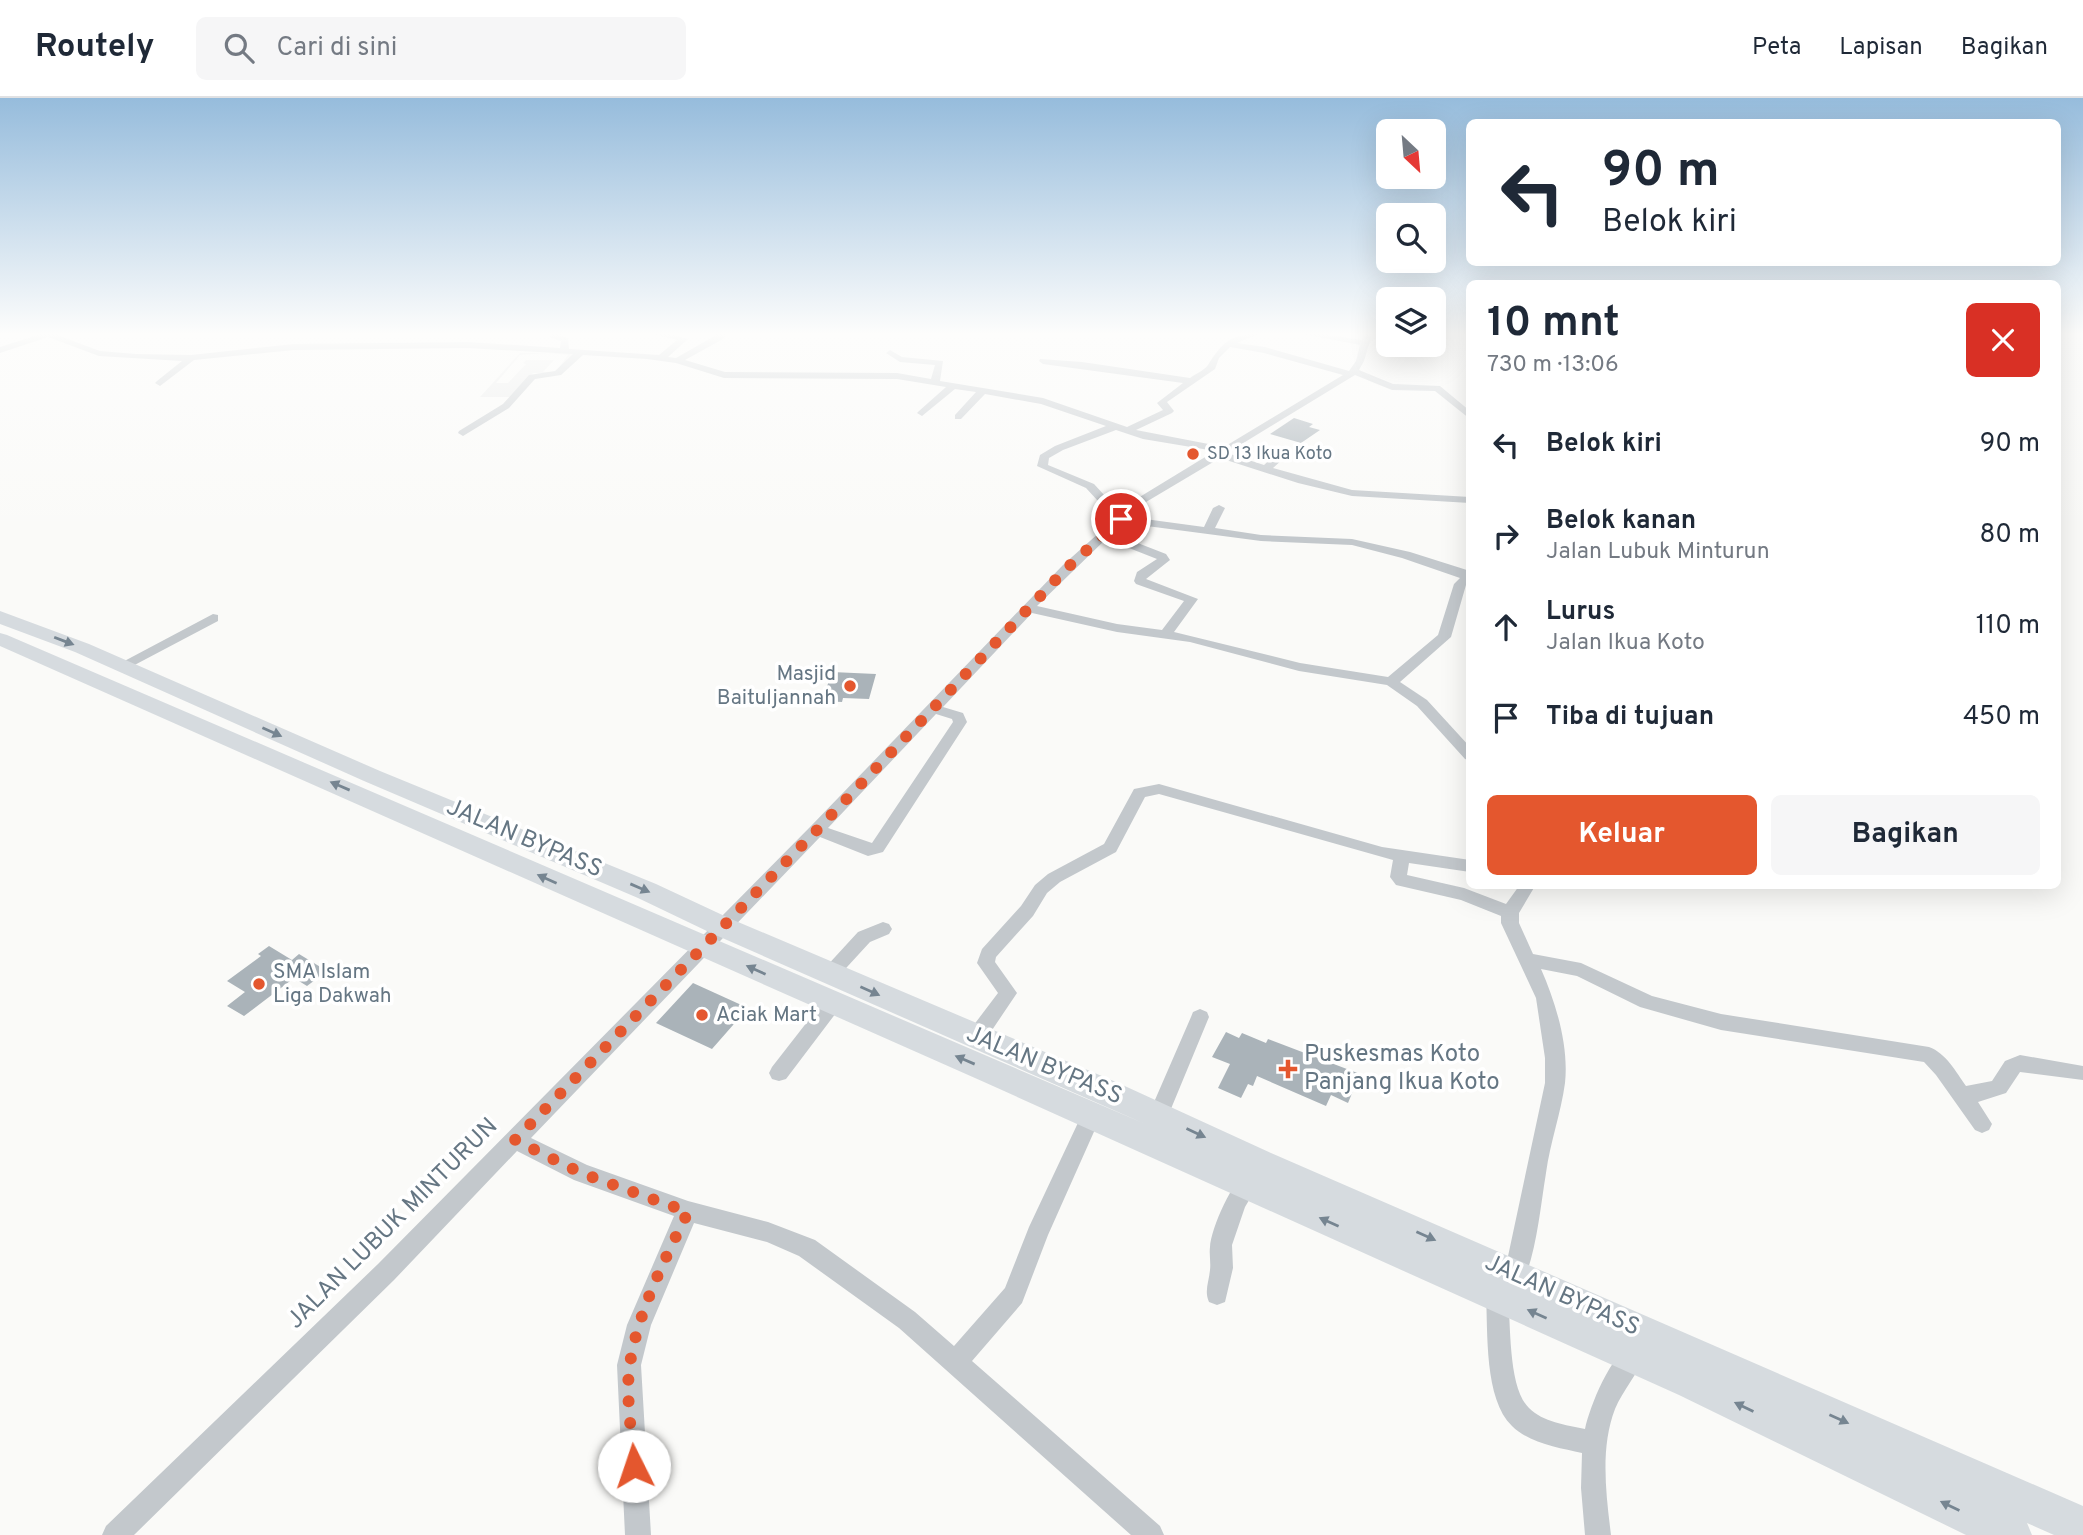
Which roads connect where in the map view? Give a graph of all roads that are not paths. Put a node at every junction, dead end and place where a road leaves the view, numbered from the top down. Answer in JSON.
{"nodes":[{"id":1,"x":510,"y":401,"type":"edge"},
{"id":2,"x":936,"y":401,"type":"edge"},
{"id":3,"x":973,"y":401,"type":"edge"},
{"id":4,"x":1044,"y":401,"type":"edge"},
{"id":5,"x":1163,"y":401,"type":"edge"},
{"id":6,"x":1306,"y":401,"type":"edge"},
{"id":7,"x":1049,"y":402,"type":"joint"},
{"id":8,"x":922,"y":413,"type":"dead end"},
{"id":9,"x":958,"y":417,"type":"dead end"},
{"id":10,"x":1120,"y":429,"type":"junction"},
{"id":11,"x":463,"y":433,"type":"dead end"},
{"id":12,"x":1222,"y":452,"type":"junction"},
{"id":13,"x":1279,"y":457,"type":"dead end"},
{"id":14,"x":1266,"y":469,"type":"junction"},
{"id":15,"x":1466,"y":500,"type":"edge"},
{"id":16,"x":1219,"y":508,"type":"dead end"},
{"id":17,"x":1123,"y":517,"type":"junction"},
{"id":18,"x":1208,"y":531,"type":"junction"},
{"id":19,"x":1104,"y":534,"type":"junction"},
{"id":20,"x":1466,"y":574,"type":"edge"},
{"id":21,"x":1466,"y":577,"type":"edge"},
{"id":22,"x":1028,"y":608,"type":"junction"},
{"id":23,"x":0,"y":617,"type":"edge"},
{"id":24,"x":213,"y":618,"type":"dead end"},
{"id":25,"x":1167,"y":634,"type":"junction"},
{"id":26,"x":0,"y":639,"type":"edge"},
{"id":27,"x":122,"y":666,"type":"junction"},
{"id":28,"x":1391,"y":682,"type":"junction"},
{"id":29,"x":931,"y":708,"type":"junction"},
{"id":30,"x":1466,"y":752,"type":"edge"},
{"id":31,"x":412,"y":792,"type":"junction"},
{"id":32,"x":389,"y":807,"type":"junction"},
{"id":33,"x":817,"y":830,"type":"junction"},
{"id":34,"x":1402,"y":856,"type":"junction"},
{"id":35,"x":1466,"y":865,"type":"edge"},
{"id":36,"x":1525,"y":889,"type":"edge"},
{"id":37,"x":1510,"y":912,"type":"junction"},
{"id":38,"x":720,"y":926,"type":"junction"},
{"id":39,"x":883,"y":929,"type":"dead end"},
{"id":40,"x":702,"y":946,"type":"junction"},
{"id":41,"x":1529,"y":960,"type":"junction"},
{"id":42,"x":830,"y":974,"type":"junction"},
{"id":43,"x":832,"y":1004,"type":"junction"},
{"id":44,"x":1200,"y":1017,"type":"dead end"},
{"id":45,"x":976,"y":1036,"type":"junction"},
{"id":46,"x":779,"y":1073,"type":"dead end"},
{"id":47,"x":2079,"y":1073,"type":"dead end"},
{"id":48,"x":1962,"y":1095,"type":"junction"},
{"id":49,"x":1091,"y":1116,"type":"junction"},
{"id":50,"x":1158,"y":1116,"type":"junction"},
{"id":51,"x":1982,"y":1124,"type":"dead end"},
{"id":52,"x":515,"y":1140,"type":"junction"},
{"id":53,"x":1253,"y":1174,"type":"junction"},
{"id":54,"x":688,"y":1212,"type":"junction"},
{"id":55,"x":1506,"y":1285,"type":"junction"},
{"id":56,"x":1217,"y":1294,"type":"dead end"},
{"id":57,"x":1633,"y":1356,"type":"junction"},
{"id":58,"x":954,"y":1364,"type":"junction"},
{"id":59,"x":1594,"y":1443,"type":"junction"},
{"id":60,"x":2076,"y":1524,"type":"edge"},
{"id":61,"x":115,"y":1535,"type":"edge"},
{"id":62,"x":638,"y":1535,"type":"edge"},
{"id":63,"x":1151,"y":1535,"type":"edge"},
{"id":64,"x":1598,"y":1535,"type":"edge"},
{"id":65,"x":2011,"y":1535,"type":"edge"}],
"edges":[{"from":1,"to":11,"type":"street"},
{"from":2,"to":8,"type":"street"},
{"from":3,"to":9,"type":"street"},
{"from":4,"to":7,"type":"street"},
{"from":5,"to":10,"type":"street"},
{"from":6,"to":12,"type":"street","name":"JALAN LUBUK MINTURUN"},
{"from":7,"to":10,"type":"street"},
{"from":10,"to":12,"type":"street"},
{"from":10,"to":17,"type":"street"},
{"from":12,"to":14,"type":"street"},
{"from":12,"to":17,"type":"street","name":"JALAN LUBUK MINTURUN"},
{"from":13,"to":14,"type":"street"},
{"from":14,"to":15,"type":"street"},
{"from":16,"to":18,"type":"street"},
{"from":17,"to":18,"type":"street"},
{"from":17,"to":19,"type":"street","name":"JALAN LUBUK MINTURUN"},
{"from":18,"to":20,"type":"street"},
{"from":19,"to":22,"type":"street","name":"JALAN LUBUK MINTURUN"},
{"from":19,"to":25,"type":"street"},
{"from":21,"to":28,"type":"street"},
{"from":22,"to":25,"type":"street"},
{"from":22,"to":29,"type":"street","name":"JALAN LUBUK MINTURUN"},
{"from":23,"to":27,"type":"highway","name":"JALAN BYPASS","one_way":true},
{"from":24,"to":27,"type":"street"},
{"from":25,"to":28,"type":"street"},
{"from":32,"to":26,"type":"highway","name":"JALAN BYPASS","one_way":true},
{"from":27,"to":31,"type":"highway","name":"JALAN BYPASS","one_way":true},
{"from":28,"to":30,"type":"street"},
{"from":29,"to":33,"type":"street","name":"JALAN LUBUK MINTURUN"},
{"from":29,"to":33,"type":"street"},
{"from":31,"to":32,"type":"highway"},
{"from":31,"to":38,"type":"highway","name":"JALAN BYPASS","one_way":true},
{"from":40,"to":32,"type":"highway","name":"JALAN BYPASS","one_way":true},
{"from":33,"to":38,"type":"street","name":"JALAN LUBUK MINTURUN"},
{"from":34,"to":35,"type":"street"},
{"from":34,"to":37,"type":"street"},
{"from":34,"to":45,"type":"street"},
{"from":36,"to":37,"type":"street"},
{"from":37,"to":41,"type":"street"},
{"from":38,"to":40,"type":"street","name":"JALAN LUBUK MINTURUN"},
{"from":38,"to":42,"type":"highway","name":"JALAN BYPASS"},
{"from":39,"to":42,"type":"street"},
{"from":43,"to":40,"type":"highway","name":"JALAN BYPASS","one_way":true},
{"from":40,"to":52,"type":"street","name":"JALAN LUBUK MINTURUN"},
{"from":41,"to":48,"type":"street"},
{"from":41,"to":55,"type":"street"},
{"from":42,"to":45,"type":"highway","name":"JALAN BYPASS","one_way":true},
{"from":43,"to":46,"type":"street"},
{"from":49,"to":43,"type":"highway","name":"JALAN BYPASS","one_way":true},
{"from":44,"to":50,"type":"street"},
{"from":45,"to":50,"type":"highway","name":"JALAN BYPASS"},
{"from":47,"to":48,"type":"street"},
{"from":48,"to":51,"type":"street"},
{"from":49,"to":53,"type":"highway","name":"JALAN BYPASS"},
{"from":49,"to":58,"type":"street"},
{"from":50,"to":53,"type":"highway","name":"JALAN BYPASS","one_way":true},
{"from":52,"to":54,"type":"street"},
{"from":52,"to":61,"type":"street","name":"JALAN LUBUK MINTURUN"},
{"from":53,"to":55,"type":"highway","name":"JALAN BYPASS"},
{"from":53,"to":56,"type":"street"},
{"from":54,"to":58,"type":"street"},
{"from":54,"to":62,"type":"street"},
{"from":57,"to":55,"type":"highway","name":"JALAN BYPASS","one_way":true},
{"from":55,"to":59,"type":"street"},
{"from":55,"to":60,"type":"highway","name":"JALAN BYPASS","one_way":true},
{"from":57,"to":59,"type":"street"},
{"from":65,"to":57,"type":"highway","name":"JALAN BYPASS","one_way":true},
{"from":58,"to":63,"type":"street"},
{"from":59,"to":64,"type":"street"}]}
